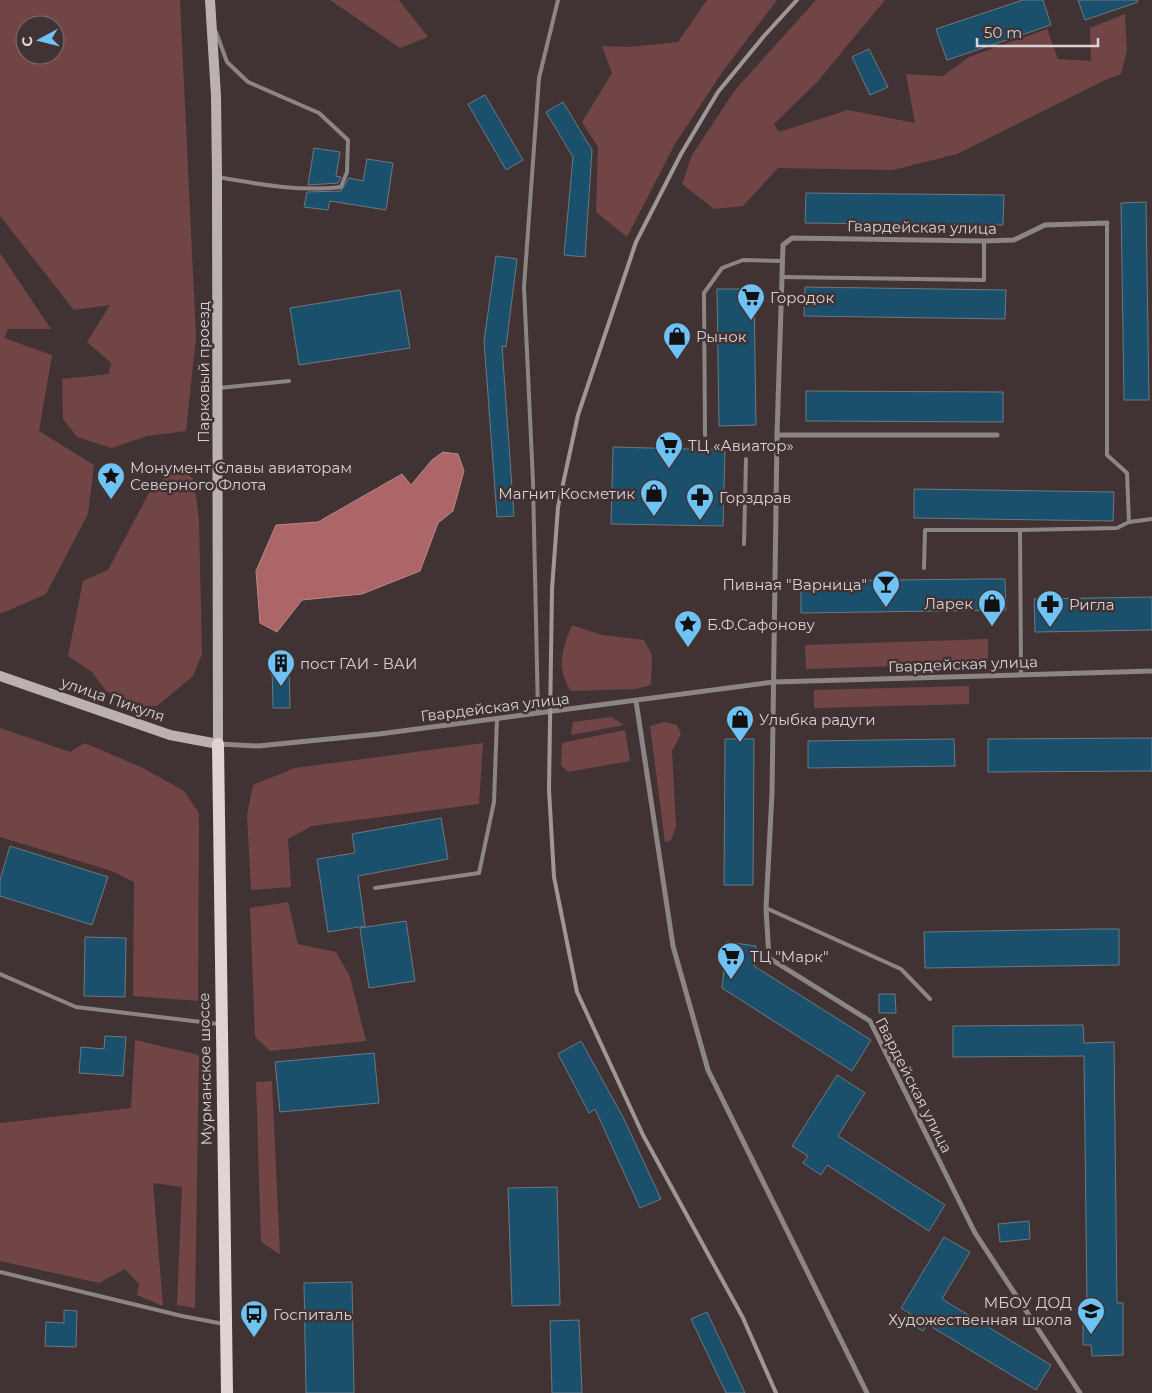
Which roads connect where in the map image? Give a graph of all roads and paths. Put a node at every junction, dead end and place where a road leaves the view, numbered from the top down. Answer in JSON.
{"nodes":[{"id":1,"x":210,"y":0,"type":"edge"},
{"id":2,"x":558,"y":0,"type":"edge"},
{"id":3,"x":212,"y":21,"type":"junction"},
{"id":4,"x":218,"y":177,"type":"junction"},
{"id":5,"x":1107,"y":224,"type":"joint"},
{"id":6,"x":984,"y":241,"type":"junction"},
{"id":7,"x":782,"y":261,"type":"junction"},
{"id":8,"x":782,"y":277,"type":"junction"},
{"id":9,"x":289,"y":381,"type":"dead end"},
{"id":10,"x":217,"y":388,"type":"junction"},
{"id":11,"x":705,"y":434,"type":"dead end"},
{"id":12,"x":777,"y":435,"type":"junction"},
{"id":13,"x":997,"y":435,"type":"dead end"},
{"id":14,"x":746,"y":459,"type":"dead end"},
{"id":15,"x":1152,"y":519,"type":"edge"},
{"id":16,"x":1129,"y":522,"type":"junction"},
{"id":17,"x":1020,"y":530,"type":"junction"},
{"id":18,"x":744,"y":544,"type":"dead end"},
{"id":19,"x":924,"y":568,"type":"dead end"},
{"id":20,"x":1152,"y":671,"type":"edge"},
{"id":21,"x":1021,"y":674,"type":"junction"},
{"id":22,"x":0,"y":676,"type":"edge"},
{"id":23,"x":774,"y":682,"type":"junction"},
{"id":24,"x":636,"y":701,"type":"junction"},
{"id":25,"x":538,"y":713,"type":"junction"},
{"id":26,"x":497,"y":718,"type":"junction"},
{"id":27,"x":218,"y":744,"type":"junction"},
{"id":28,"x":375,"y":888,"type":"dead end"},
{"id":29,"x":766,"y":908,"type":"junction"},
{"id":30,"x":0,"y":974,"type":"edge"},
{"id":31,"x":930,"y":999,"type":"dead end"},
{"id":32,"x":221,"y":1024,"type":"junction"},
{"id":33,"x":0,"y":1272,"type":"edge"},
{"id":34,"x":225,"y":1324,"type":"junction"},
{"id":35,"x":227,"y":1393,"type":"edge"},
{"id":36,"x":867,"y":1393,"type":"edge"},
{"id":37,"x":1080,"y":1393,"type":"edge"}],
"edges":[{"from":1,"to":3,"type":"main road","name":"Парковый проезд"},
{"from":2,"to":25,"type":"lane"},
{"from":3,"to":4,"type":"main road","name":"Парковый проезд"},
{"from":3,"to":4,"type":"lane"},
{"from":4,"to":10,"type":"main road","name":"Парковый проезд"},
{"from":5,"to":6,"type":"street","name":"Гвардейская улица"},
{"from":5,"to":16,"type":"lane"},
{"from":6,"to":7,"type":"street","name":"Гвардейская улица"},
{"from":6,"to":8,"type":"lane"},
{"from":7,"to":8,"type":"street","name":"Гвардейская улица"},
{"from":7,"to":11,"type":"lane"},
{"from":8,"to":12,"type":"street","name":"Гвардейская улица"},
{"from":9,"to":10,"type":"lane"},
{"from":10,"to":27,"type":"main road","name":"Парковый проезд"},
{"from":12,"to":13,"type":"street"},
{"from":12,"to":23,"type":"street","name":"Гвардейская улица"},
{"from":14,"to":18,"type":"lane"},
{"from":15,"to":16,"type":"lane"},
{"from":16,"to":17,"type":"lane"},
{"from":17,"to":19,"type":"lane"},
{"from":17,"to":21,"type":"lane"},
{"from":20,"to":21,"type":"street","name":"Гвардейская улица"},
{"from":21,"to":23,"type":"street","name":"Гвардейская улица"},
{"from":22,"to":27,"type":"main road","name":"улица Пикуля"},
{"from":23,"to":24,"type":"street","name":"Гвардейская улица"},
{"from":23,"to":29,"type":"street","name":"Гвардейская улица"},
{"from":24,"to":25,"type":"street","name":"Гвардейская улица"},
{"from":24,"to":36,"type":"street"},
{"from":25,"to":26,"type":"street","name":"Гвардейская улица"},
{"from":26,"to":27,"type":"street","name":"Гвардейская улица"},
{"from":26,"to":28,"type":"lane"},
{"from":27,"to":32,"type":"main road","name":"Мурманское шоссе"},
{"from":29,"to":31,"type":"lane"},
{"from":29,"to":37,"type":"street","name":"Гвардейская улица"},
{"from":30,"to":32,"type":"lane"},
{"from":32,"to":34,"type":"main road","name":"Мурманское шоссе"},
{"from":33,"to":34,"type":"lane"},
{"from":34,"to":35,"type":"main road","name":"Мурманское шоссе"}]}
